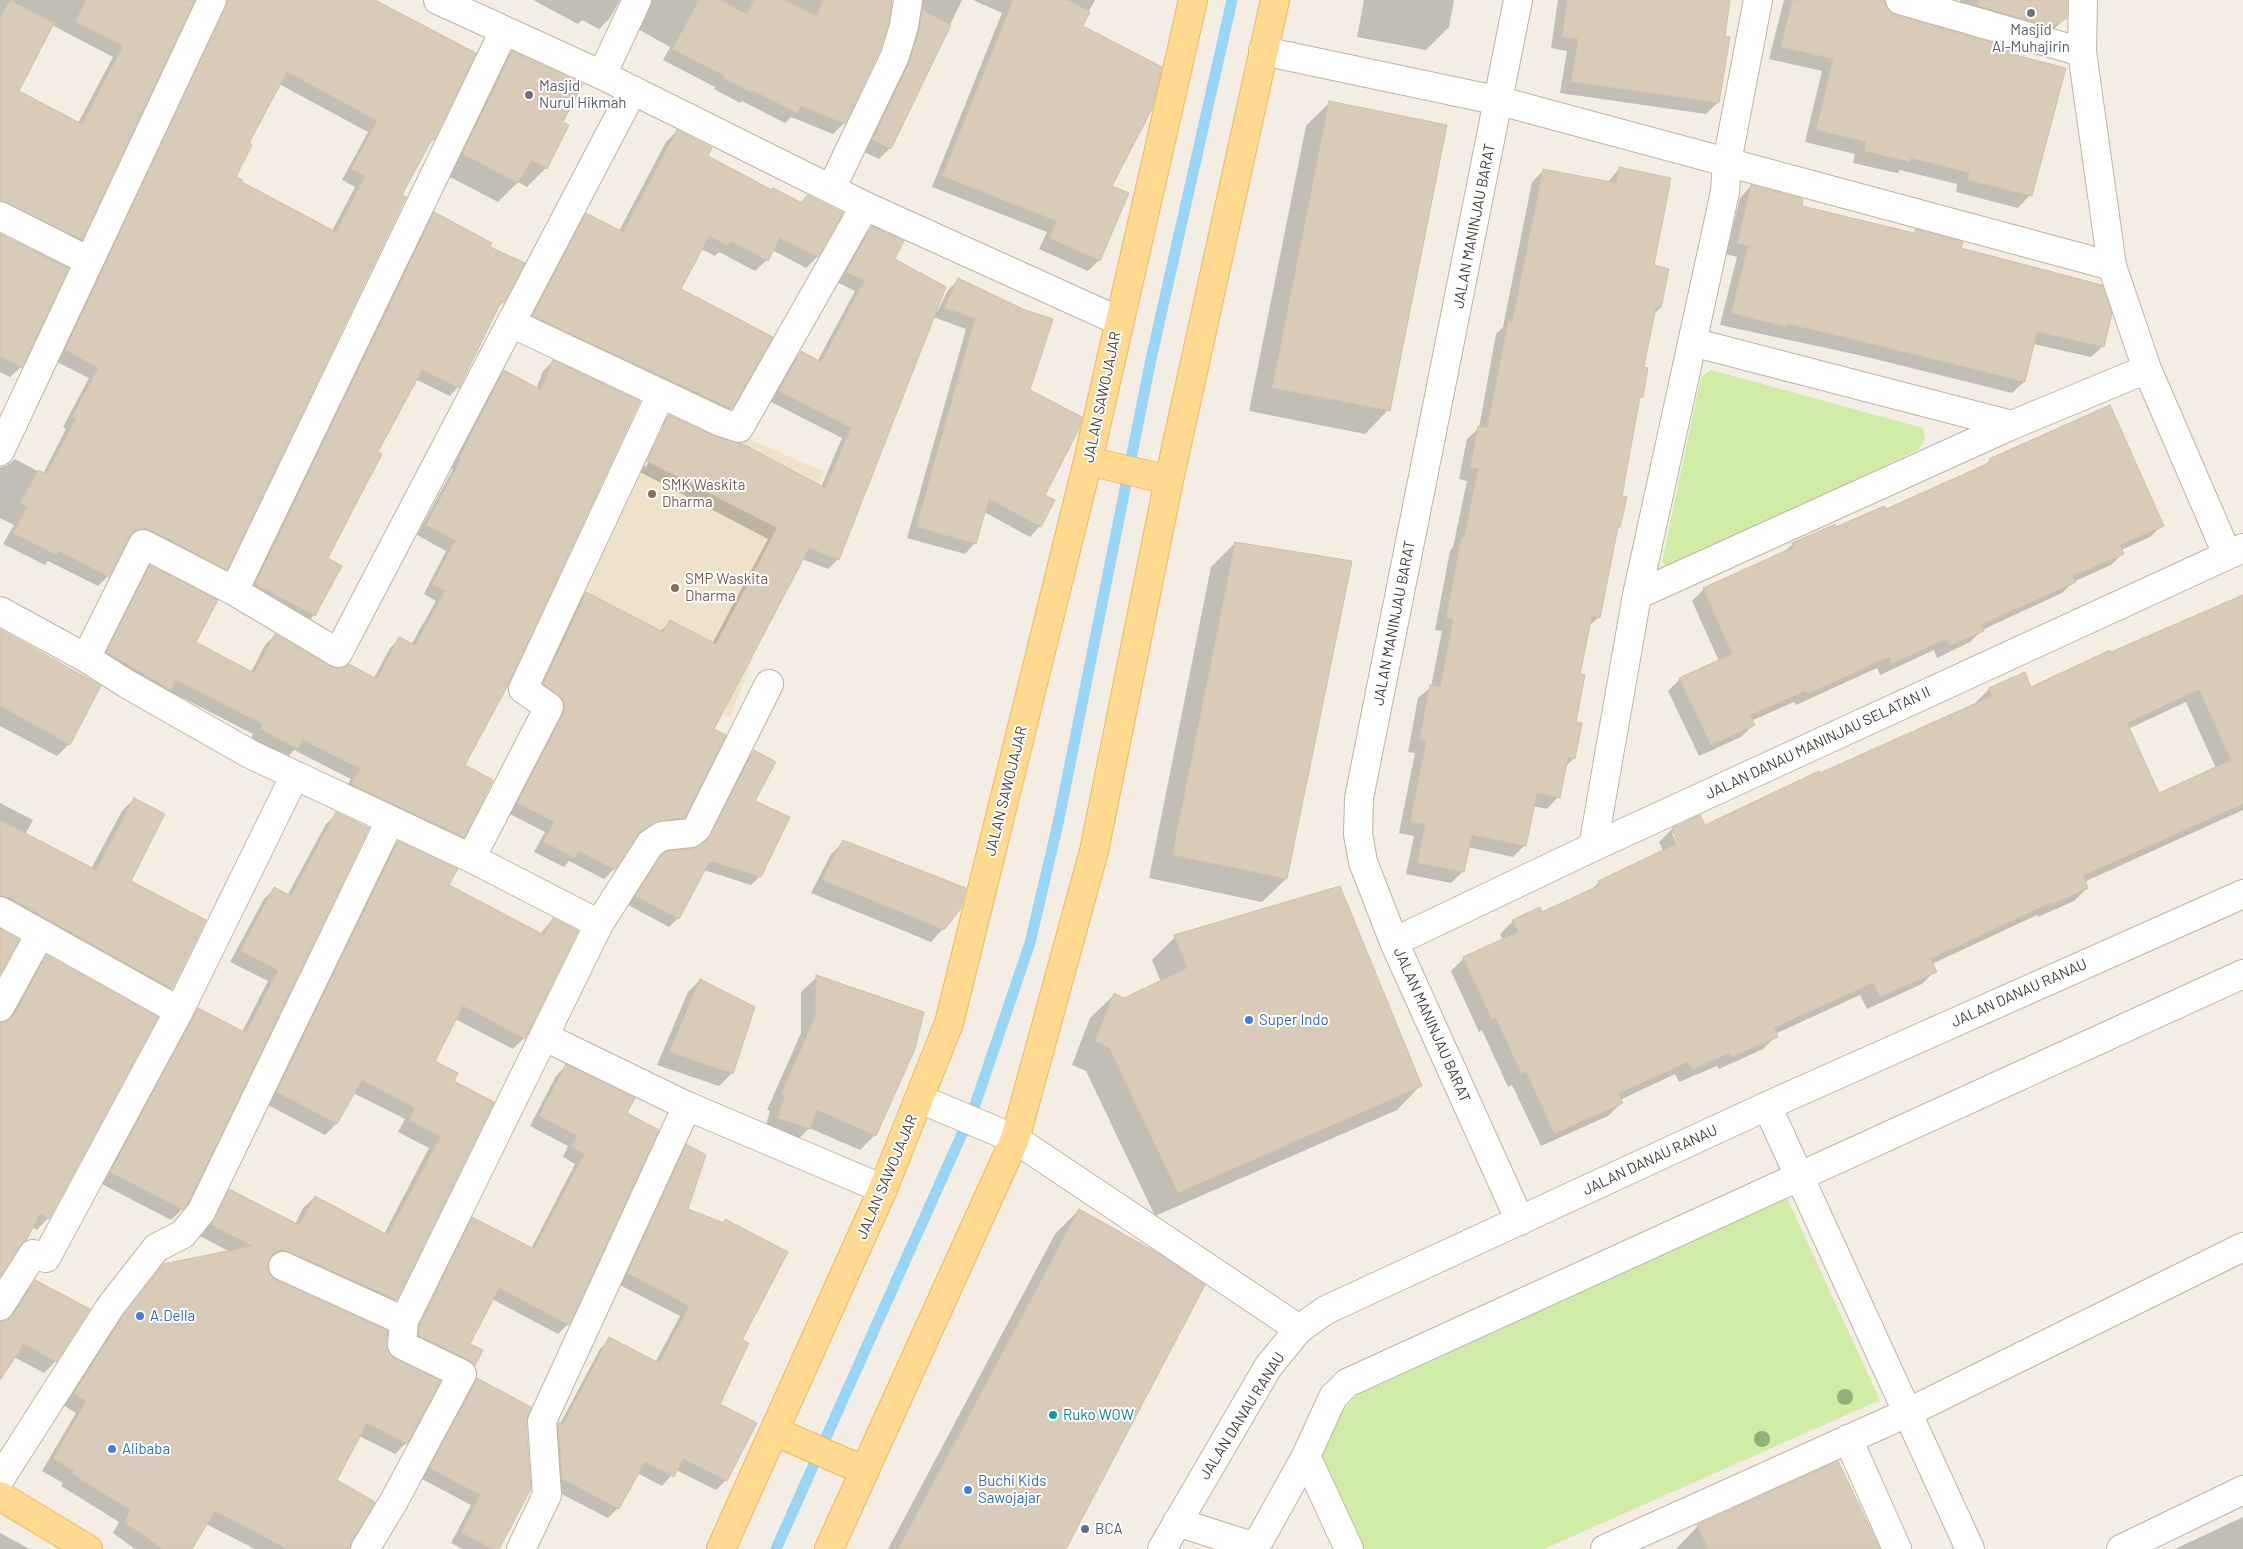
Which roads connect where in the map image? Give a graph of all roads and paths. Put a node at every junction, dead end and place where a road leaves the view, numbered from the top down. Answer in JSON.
{"nodes":[{"id":1,"x":212,"y":0,"type":"edge"},
{"id":2,"x":438,"y":0,"type":"edge"},
{"id":3,"x":637,"y":0,"type":"edge"},
{"id":4,"x":908,"y":0,"type":"edge"},
{"id":5,"x":1193,"y":0,"type":"edge"},
{"id":6,"x":1275,"y":0,"type":"edge"},
{"id":7,"x":1518,"y":0,"type":"edge"},
{"id":8,"x":1758,"y":0,"type":"edge"},
{"id":9,"x":1900,"y":0,"type":"edge"},
{"id":10,"x":2083,"y":0,"type":"edge"},
{"id":11,"x":1960,"y":8,"type":"edge"},
{"id":12,"x":504,"y":31,"type":"junction"},
{"id":13,"x":1263,"y":51,"type":"junction"},
{"id":14,"x":2082,"y":52,"type":"junction"},
{"id":15,"x":602,"y":75,"type":"junction"},
{"id":16,"x":633,"y":90,"type":"junction"},
{"id":17,"x":1500,"y":101,"type":"junction"},
{"id":18,"x":1727,"y":162,"type":"junction"},
{"id":19,"x":831,"y":189,"type":"junction"},
{"id":20,"x":865,"y":206,"type":"junction"},
{"id":21,"x":0,"y":216,"type":"edge"},
{"id":22,"x":89,"y":261,"type":"junction"},
{"id":23,"x":2112,"y":266,"type":"junction"},
{"id":24,"x":1119,"y":321,"type":"junction"},
{"id":25,"x":511,"y":323,"type":"junction"},
{"id":26,"x":1692,"y":342,"type":"junction"},
{"id":27,"x":2147,"y":369,"type":"junction"},
{"id":28,"x":661,"y":394,"type":"junction"},
{"id":29,"x":2012,"y":424,"type":"junction"},
{"id":30,"x":0,"y":451,"type":"edge"},
{"id":31,"x":1099,"y":464,"type":"junction"},
{"id":32,"x":1169,"y":480,"type":"junction"},
{"id":33,"x":2235,"y":551,"type":"edge"},
{"id":34,"x":234,"y":591,"type":"junction"},
{"id":35,"x":1637,"y":595,"type":"junction"},
{"id":36,"x":0,"y":611,"type":"edge"},
{"id":37,"x":86,"y":658,"type":"junction"},
{"id":38,"x":769,"y":684,"type":"dead end"},
{"id":39,"x":294,"y":775,"type":"junction"},
{"id":40,"x":390,"y":821,"type":"junction"},
{"id":41,"x":1592,"y":847,"type":"junction"},
{"id":42,"x":470,"y":858,"type":"junction"},
{"id":43,"x":2243,"y":894,"type":"edge"},
{"id":44,"x":0,"y":911,"type":"edge"},
{"id":45,"x":599,"y":924,"type":"junction"},
{"id":46,"x":40,"y":934,"type":"junction"},
{"id":47,"x":1394,"y":942,"type":"junction"},
{"id":48,"x":2243,"y":974,"type":"edge"},
{"id":49,"x":0,"y":1007,"type":"edge"},
{"id":50,"x":179,"y":1011,"type":"junction"},
{"id":51,"x":545,"y":1037,"type":"junction"},
{"id":52,"x":920,"y":1099,"type":"junction"},
{"id":53,"x":686,"y":1106,"type":"junction"},
{"id":54,"x":1767,"y":1106,"type":"junction"},
{"id":55,"x":1008,"y":1136,"type":"junction"},
{"id":56,"x":1799,"y":1176,"type":"junction"},
{"id":57,"x":883,"y":1188,"type":"junction"},
{"id":58,"x":1520,"y":1221,"type":"junction"},
{"id":59,"x":2243,"y":1246,"type":"edge"},
{"id":60,"x":283,"y":1266,"type":"dead end"},
{"id":61,"x":0,"y":1306,"type":"edge"},
{"id":62,"x":404,"y":1321,"type":"junction"},
{"id":63,"x":1299,"y":1330,"type":"junction"},
{"id":64,"x":1909,"y":1412,"type":"junction"},
{"id":65,"x":774,"y":1430,"type":"junction"},
{"id":66,"x":1848,"y":1440,"type":"junction"},
{"id":67,"x":1306,"y":1456,"type":"junction"},
{"id":68,"x":854,"y":1467,"type":"junction"},
{"id":69,"x":0,"y":1479,"type":"edge"},
{"id":70,"x":2243,"y":1490,"type":"edge"},
{"id":71,"x":0,"y":1496,"type":"edge"},
{"id":72,"x":1177,"y":1522,"type":"junction"},
{"id":73,"x":88,"y":1549,"type":"edge"},
{"id":74,"x":365,"y":1549,"type":"edge"},
{"id":75,"x":521,"y":1549,"type":"edge"},
{"id":76,"x":721,"y":1549,"type":"edge"},
{"id":77,"x":829,"y":1549,"type":"edge"},
{"id":78,"x":1162,"y":1549,"type":"edge"},
{"id":79,"x":1349,"y":1549,"type":"edge"},
{"id":80,"x":1605,"y":1549,"type":"edge"},
{"id":81,"x":1897,"y":1549,"type":"edge"},
{"id":82,"x":1970,"y":1549,"type":"edge"},
{"id":83,"x":2121,"y":1549,"type":"edge"}],
"edges":[{"from":1,"to":22,"type":"street"},
{"from":2,"to":12,"type":"street"},
{"from":3,"to":15,"type":"street"},
{"from":4,"to":19,"type":"street"},
{"from":5,"to":24,"type":"main road","name":"JALAN SAWOJAJAR"},
{"from":6,"to":13,"type":"main road"},
{"from":7,"to":17,"type":"street","name":"JALAN MANINJAU BARAT"},
{"from":8,"to":18,"type":"street"},
{"from":9,"to":11,"type":"street"},
{"from":10,"to":14,"type":"street"},
{"from":11,"to":14,"type":"street"},
{"from":12,"to":15,"type":"street"},
{"from":12,"to":34,"type":"street"},
{"from":13,"to":17,"type":"street"},
{"from":13,"to":32,"type":"main road"},
{"from":14,"to":23,"type":"street"},
{"from":15,"to":16,"type":"street"},
{"from":16,"to":19,"type":"street"},
{"from":16,"to":25,"type":"street"},
{"from":17,"to":18,"type":"street"},
{"from":17,"to":47,"type":"street","name":"JALAN MANINJAU BARAT"},
{"from":18,"to":23,"type":"street"},
{"from":18,"to":26,"type":"street"},
{"from":19,"to":20,"type":"street"},
{"from":20,"to":24,"type":"street"},
{"from":20,"to":28,"type":"street"},
{"from":21,"to":22,"type":"street"},
{"from":22,"to":30,"type":"street"},
{"from":23,"to":27,"type":"street"},
{"from":24,"to":31,"type":"main road","name":"JALAN SAWOJAJAR"},
{"from":25,"to":28,"type":"street"},
{"from":25,"to":34,"type":"street"},
{"from":26,"to":29,"type":"street"},
{"from":26,"to":35,"type":"street"},
{"from":27,"to":29,"type":"street"},
{"from":27,"to":33,"type":"street"},
{"from":28,"to":42,"type":"street"},
{"from":29,"to":35,"type":"street"},
{"from":31,"to":32,"type":"main road"},
{"from":31,"to":52,"type":"main road","name":"JALAN SAWOJAJAR"},
{"from":32,"to":55,"type":"main road"},
{"from":33,"to":41,"type":"street","name":"JALAN DANAU MANINJAU SELATAN II"},
{"from":34,"to":37,"type":"street"},
{"from":35,"to":41,"type":"street"},
{"from":36,"to":37,"type":"street"},
{"from":37,"to":39,"type":"street"},
{"from":38,"to":45,"type":"street"},
{"from":39,"to":40,"type":"street"},
{"from":39,"to":50,"type":"street"},
{"from":40,"to":42,"type":"street"},
{"from":40,"to":69,"type":"street"},
{"from":41,"to":47,"type":"street","name":"JALAN DANAU MANINJAU SELATAN II"},
{"from":42,"to":45,"type":"street"},
{"from":43,"to":54,"type":"street","name":"JALAN DANAU RANAU"},
{"from":44,"to":46,"type":"street"},
{"from":45,"to":51,"type":"street"},
{"from":46,"to":49,"type":"street"},
{"from":46,"to":50,"type":"street"},
{"from":47,"to":58,"type":"street","name":"JALAN MANINJAU BARAT"},
{"from":48,"to":56,"type":"street"},
{"from":50,"to":61,"type":"street"},
{"from":51,"to":53,"type":"street"},
{"from":51,"to":62,"type":"street"},
{"from":52,"to":55,"type":"street"},
{"from":52,"to":57,"type":"main road","name":"JALAN SAWOJAJAR"},
{"from":53,"to":57,"type":"street"},
{"from":53,"to":75,"type":"street"},
{"from":54,"to":56,"type":"street"},
{"from":54,"to":58,"type":"street","name":"JALAN DANAU RANAU"},
{"from":55,"to":63,"type":"street"},
{"from":55,"to":68,"type":"main road"},
{"from":56,"to":64,"type":"street"},
{"from":56,"to":67,"type":"street"},
{"from":57,"to":65,"type":"main road","name":"JALAN SAWOJAJAR"},
{"from":58,"to":63,"type":"street","name":"JALAN DANAU RANAU"},
{"from":59,"to":64,"type":"street"},
{"from":60,"to":62,"type":"street"},
{"from":62,"to":74,"type":"street"},
{"from":63,"to":72,"type":"street","name":"JALAN DANAU RANAU"},
{"from":64,"to":66,"type":"street"},
{"from":64,"to":82,"type":"street"},
{"from":65,"to":68,"type":"main road"},
{"from":65,"to":76,"type":"main road","name":"JALAN SAWOJAJAR"},
{"from":66,"to":80,"type":"street"},
{"from":66,"to":81,"type":"street"},
{"from":67,"to":72,"type":"street"},
{"from":67,"to":79,"type":"street"},
{"from":68,"to":77,"type":"main road"},
{"from":70,"to":83,"type":"street"},
{"from":71,"to":73,"type":"main road"},
{"from":72,"to":78,"type":"street","name":"JALAN DANAU RANAU"}]}
